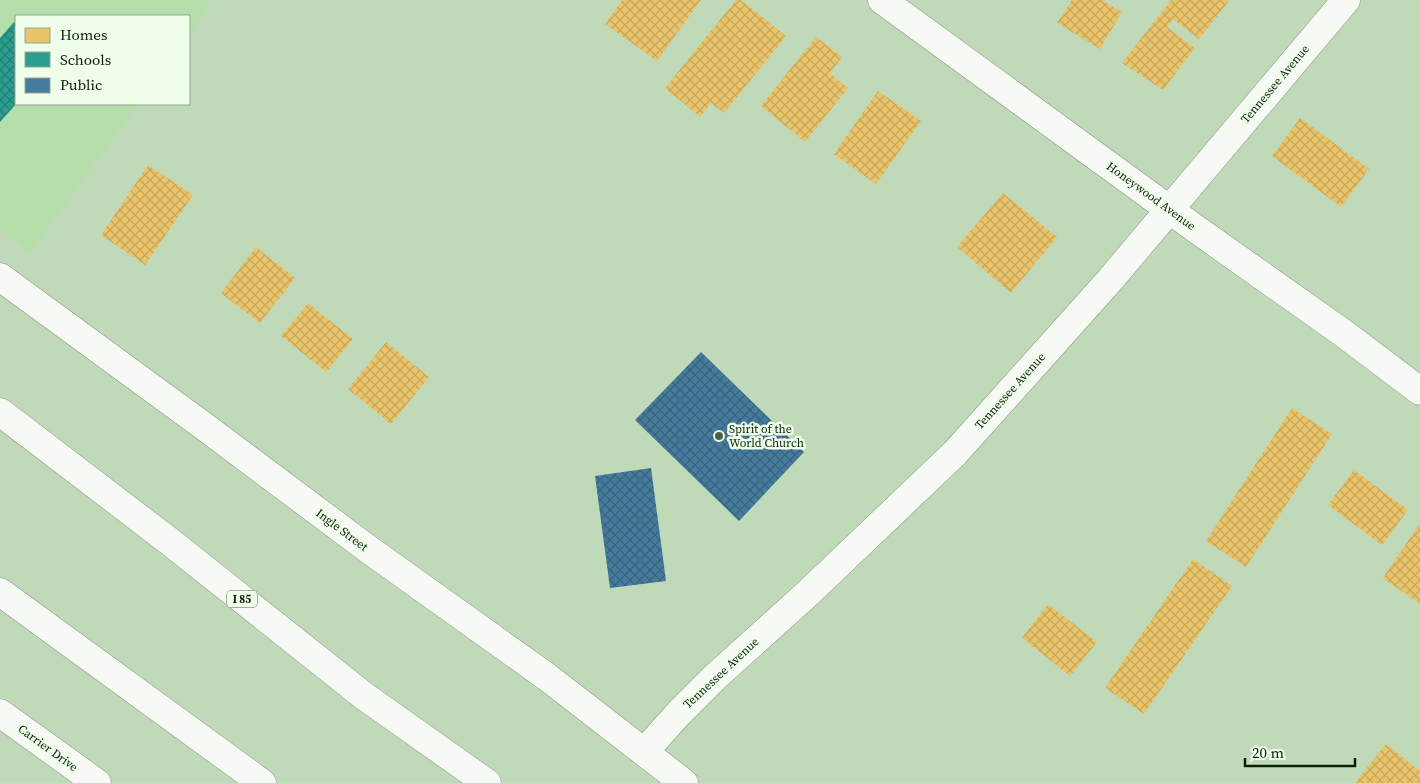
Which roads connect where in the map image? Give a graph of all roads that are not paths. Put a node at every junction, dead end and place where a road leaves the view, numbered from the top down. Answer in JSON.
{"nodes":[{"id":1,"x":882,"y":0,"type":"edge"},
{"id":2,"x":1346,"y":0,"type":"edge"},
{"id":3,"x":1169,"y":210,"type":"junction"},
{"id":4,"x":0,"y":277,"type":"edge"},
{"id":5,"x":1420,"y":391,"type":"edge"},
{"id":6,"x":0,"y":412,"type":"edge"},
{"id":7,"x":0,"y":592,"type":"edge"},
{"id":8,"x":0,"y":713,"type":"edge"},
{"id":9,"x":644,"y":752,"type":"junction"},
{"id":10,"x":97,"y":783,"type":"edge"},
{"id":11,"x":262,"y":783,"type":"edge"},
{"id":12,"x":487,"y":783,"type":"edge"},
{"id":13,"x":684,"y":783,"type":"edge"}],
"edges":[{"from":1,"to":3,"type":"main road","name":"Honeywood Avenue"},
{"from":2,"to":3,"type":"main road","name":"Tennessee Avenue"},
{"from":3,"to":5,"type":"main road","name":"Honeywood Avenue"},
{"from":3,"to":9,"type":"main road","name":"Tennessee Avenue"},
{"from":4,"to":9,"type":"main road","name":"Ingle Street"},
{"from":6,"to":12,"type":"main road","number":"I 85"},
{"from":7,"to":11,"type":"main road"},
{"from":8,"to":10,"type":"main road","name":"Carrier Drive"},
{"from":9,"to":13,"type":"main road","name":"Ingle Street"}]}
